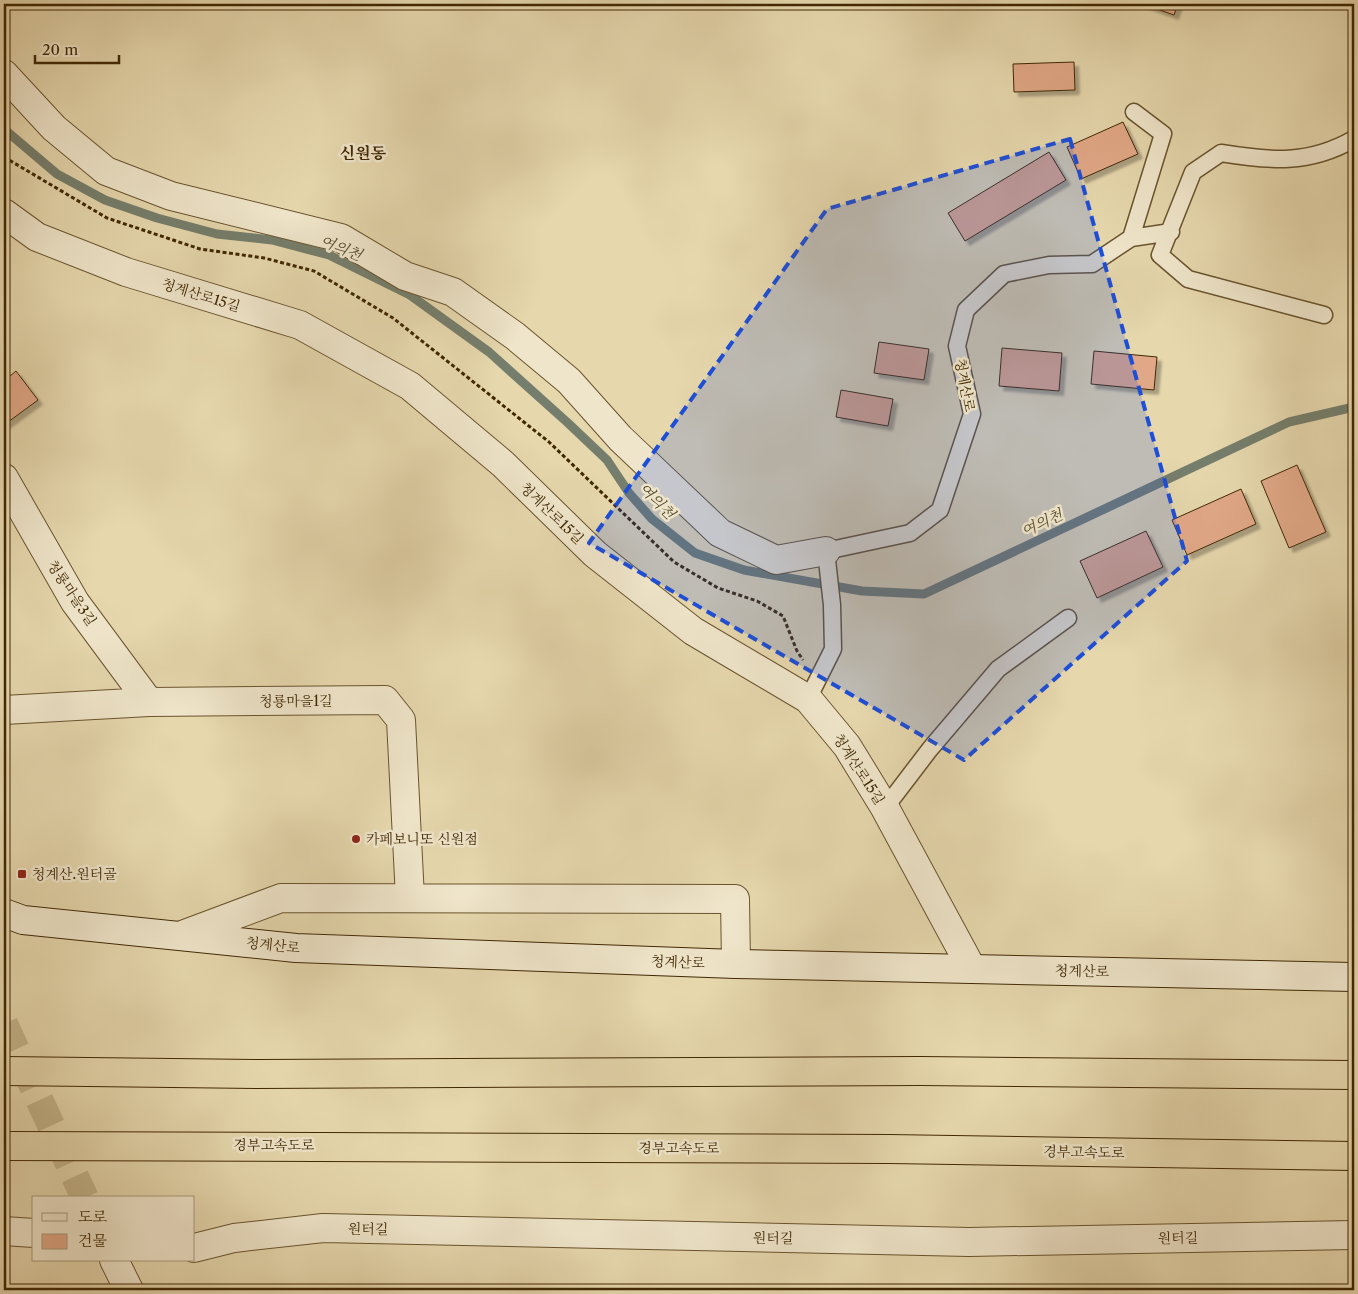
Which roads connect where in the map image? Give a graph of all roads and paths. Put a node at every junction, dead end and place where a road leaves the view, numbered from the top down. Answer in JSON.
{"nodes":[{"id":1,"x":4,"y":74,"type":"edge"},
{"id":2,"x":1134,"y":112,"type":"dead end"},
{"id":3,"x":1354,"y":139,"type":"edge"},
{"id":4,"x":4,"y":213,"type":"edge"},
{"id":5,"x":1171,"y":232,"type":"junction"},
{"id":6,"x":1131,"y":238,"type":"junction"},
{"id":7,"x":1324,"y":315,"type":"dead end"},
{"id":8,"x":4,"y":478,"type":"edge"},
{"id":9,"x":826,"y":551,"type":"junction"},
{"id":10,"x":1068,"y":618,"type":"dead end"},
{"id":11,"x":808,"y":699,"type":"junction"},
{"id":12,"x":149,"y":702,"type":"junction"},
{"id":13,"x":4,"y":710,"type":"edge"},
{"id":14,"x":885,"y":808,"type":"junction"},
{"id":15,"x":410,"y":898,"type":"junction"},
{"id":16,"x":4,"y":913,"type":"edge"},
{"id":17,"x":182,"y":935,"type":"junction"},
{"id":18,"x":736,"y":964,"type":"junction"},
{"id":19,"x":972,"y":969,"type":"junction"},
{"id":20,"x":1354,"y":977,"type":"edge"},
{"id":21,"x":4,"y":1071,"type":"edge"},
{"id":22,"x":1354,"y":1075,"type":"edge"},
{"id":23,"x":4,"y":1146,"type":"edge"},
{"id":24,"x":1354,"y":1156,"type":"edge"},
{"id":25,"x":4,"y":1231,"type":"edge"},
{"id":26,"x":32,"y":1233,"type":"edge"},
{"id":27,"x":1354,"y":1235,"type":"edge"},
{"id":28,"x":195,"y":1248,"type":"edge"},
{"id":29,"x":115,"y":1262,"type":"edge"},
{"id":30,"x":129,"y":1290,"type":"edge"}],
"edges":[{"from":1,"to":9,"type":"street"},
{"from":2,"to":6,"type":"lane"},
{"from":3,"to":5,"type":"lane"},
{"from":4,"to":11,"type":"street","name":"청계산로15길"},
{"from":5,"to":6,"type":"lane"},
{"from":5,"to":7,"type":"lane"},
{"from":6,"to":9,"type":"lane","name":"청계산로"},
{"from":8,"to":12,"type":"street","name":"청룡마을3길"},
{"from":9,"to":11,"type":"lane"},
{"from":10,"to":14,"type":"lane"},
{"from":11,"to":14,"type":"street","name":"청계산로15길"},
{"from":12,"to":13,"type":"street","name":"청룡마을1길"},
{"from":12,"to":15,"type":"street","name":"청룡마을1길"},
{"from":14,"to":19,"type":"street","name":"청계산로15길"},
{"from":15,"to":17,"type":"street"},
{"from":15,"to":18,"type":"street"},
{"from":16,"to":17,"type":"street","name":"청계산로"},
{"from":17,"to":18,"type":"street","name":"청계산로"},
{"from":18,"to":19,"type":"street","name":"청계산로"},
{"from":19,"to":20,"type":"street","name":"청계산로"},
{"from":21,"to":22,"type":"highway"},
{"from":23,"to":24,"type":"highway","name":"경부고속도로"},
{"from":25,"to":26,"type":"street"},
{"from":27,"to":28,"type":"street","name":"원터길"},
{"from":29,"to":30,"type":"street"}]}
